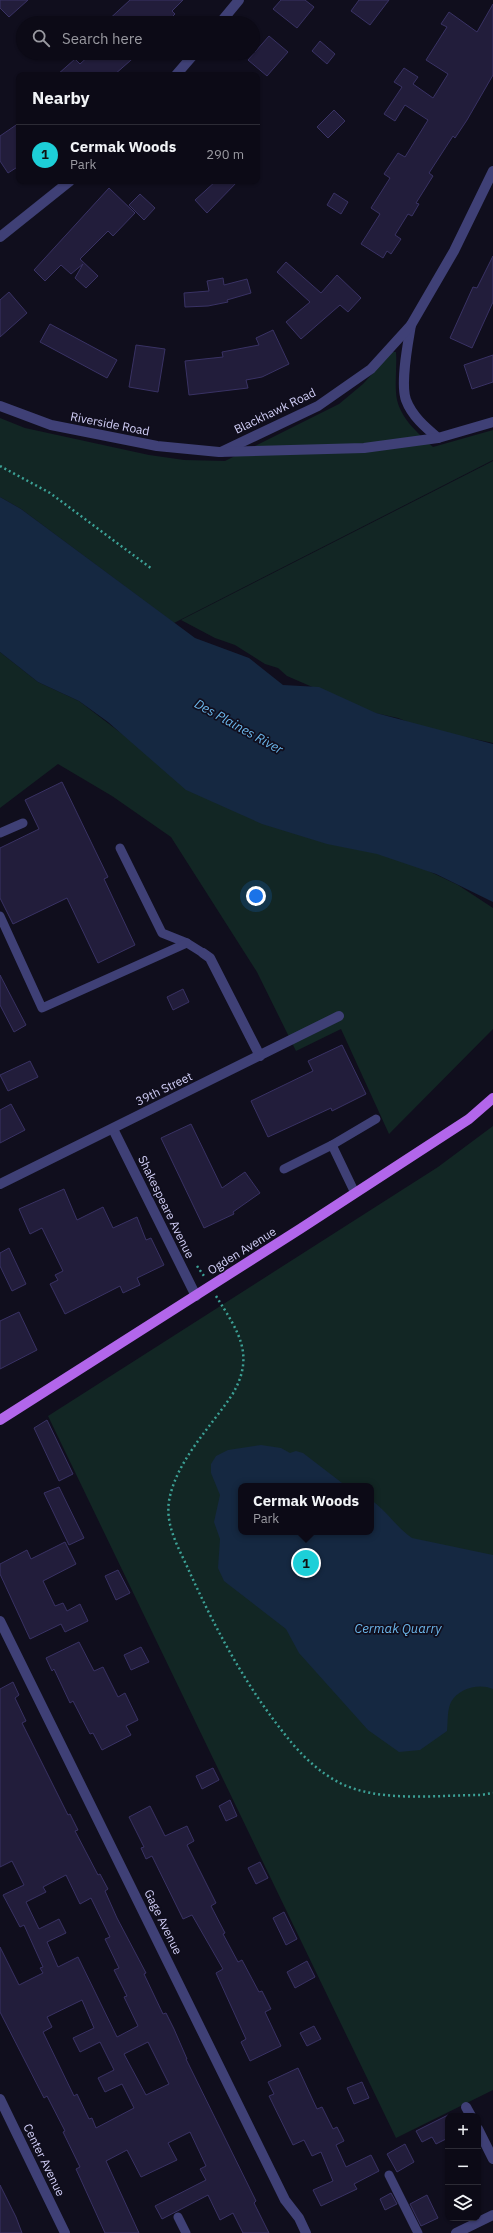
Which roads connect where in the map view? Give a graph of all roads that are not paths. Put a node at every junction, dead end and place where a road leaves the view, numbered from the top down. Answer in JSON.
{"nodes":[{"id":1,"x":240,"y":0,"type":"edge"},
{"id":2,"x":226,"y":16,"type":"edge"},
{"id":3,"x":189,"y":60,"type":"edge"},
{"id":4,"x":179,"y":72,"type":"edge"},
{"id":5,"x":493,"y":171,"type":"edge"},
{"id":6,"x":66,"y":184,"type":"edge"},
{"id":7,"x":0,"y":237,"type":"edge"},
{"id":8,"x":411,"y":325,"type":"junction"},
{"id":9,"x":0,"y":406,"type":"edge"},
{"id":10,"x":493,"y":422,"type":"edge"},
{"id":11,"x":438,"y":438,"type":"junction"},
{"id":12,"x":219,"y":452,"type":"junction"},
{"id":13,"x":23,"y":822,"type":"dead end"},
{"id":14,"x":0,"y":833,"type":"edge"},
{"id":15,"x":120,"y":848,"type":"dead end"},
{"id":16,"x":0,"y":916,"type":"edge"},
{"id":17,"x":187,"y":943,"type":"junction"},
{"id":18,"x":203,"y":953,"type":"joint"},
{"id":19,"x":339,"y":1016,"type":"dead end"},
{"id":20,"x":260,"y":1056,"type":"junction"},
{"id":21,"x":493,"y":1098,"type":"edge"},
{"id":22,"x":376,"y":1119,"type":"dead end"},
{"id":23,"x":113,"y":1129,"type":"junction"},
{"id":24,"x":332,"y":1146,"type":"junction"},
{"id":25,"x":284,"y":1169,"type":"dead end"},
{"id":26,"x":0,"y":1184,"type":"edge"},
{"id":27,"x":355,"y":1194,"type":"junction"},
{"id":28,"x":196,"y":1296,"type":"junction"},
{"id":29,"x":0,"y":1420,"type":"edge"},
{"id":30,"x":1,"y":1627,"type":"edge"},
{"id":31,"x":0,"y":2099,"type":"edge"},
{"id":32,"x":466,"y":2107,"type":"dead end"},
{"id":33,"x":469,"y":2113,"type":"edge"},
{"id":34,"x":481,"y":2135,"type":"edge"},
{"id":35,"x":493,"y":2159,"type":"edge"},
{"id":36,"x":389,"y":2175,"type":"dead end"},
{"id":37,"x":493,"y":2215,"type":"edge"},
{"id":38,"x":178,"y":2217,"type":"dead end"},
{"id":39,"x":65,"y":2233,"type":"edge"},
{"id":40,"x":186,"y":2233,"type":"edge"},
{"id":41,"x":306,"y":2233,"type":"edge"},
{"id":42,"x":418,"y":2233,"type":"edge"},
{"id":43,"x":456,"y":2233,"type":"edge"}],
"edges":[{"from":1,"to":2,"type":"street"},
{"from":3,"to":4,"type":"street"},
{"from":5,"to":8,"type":"street","name":"Blackhawk Road"},
{"from":6,"to":7,"type":"street"},
{"from":8,"to":11,"type":"street","name":"Blackhawk Road"},
{"from":8,"to":12,"type":"street","name":"Blackhawk Road"},
{"from":9,"to":12,"type":"street","name":"Riverside Road"},
{"from":10,"to":11,"type":"street","name":"Riverside Road"},
{"from":11,"to":12,"type":"street","name":"Riverside Road"},
{"from":13,"to":14,"type":"lane"},
{"from":15,"to":17,"type":"lane"},
{"from":16,"to":17,"type":"lane"},
{"from":17,"to":18,"type":"lane"},
{"from":18,"to":20,"type":"street"},
{"from":19,"to":20,"type":"street","name":"39th Street"},
{"from":20,"to":23,"type":"street","name":"39th Street"},
{"from":21,"to":27,"type":"main road","name":"Ogden Avenue"},
{"from":22,"to":24,"type":"lane"},
{"from":23,"to":26,"type":"street","name":"39th Street"},
{"from":23,"to":28,"type":"street","name":"Shakespeare Avenue"},
{"from":24,"to":25,"type":"lane"},
{"from":24,"to":27,"type":"lane"},
{"from":27,"to":28,"type":"main road","name":"Ogden Avenue"},
{"from":28,"to":29,"type":"main road","name":"Ogden Avenue"},
{"from":30,"to":41,"type":"street","name":"Gage Avenue"},
{"from":31,"to":39,"type":"street","name":"Center Avenue"},
{"from":32,"to":33,"type":"street"},
{"from":34,"to":35,"type":"street"},
{"from":36,"to":42,"type":"lane"},
{"from":37,"to":43,"type":"street"},
{"from":38,"to":40,"type":"lane"}]}
